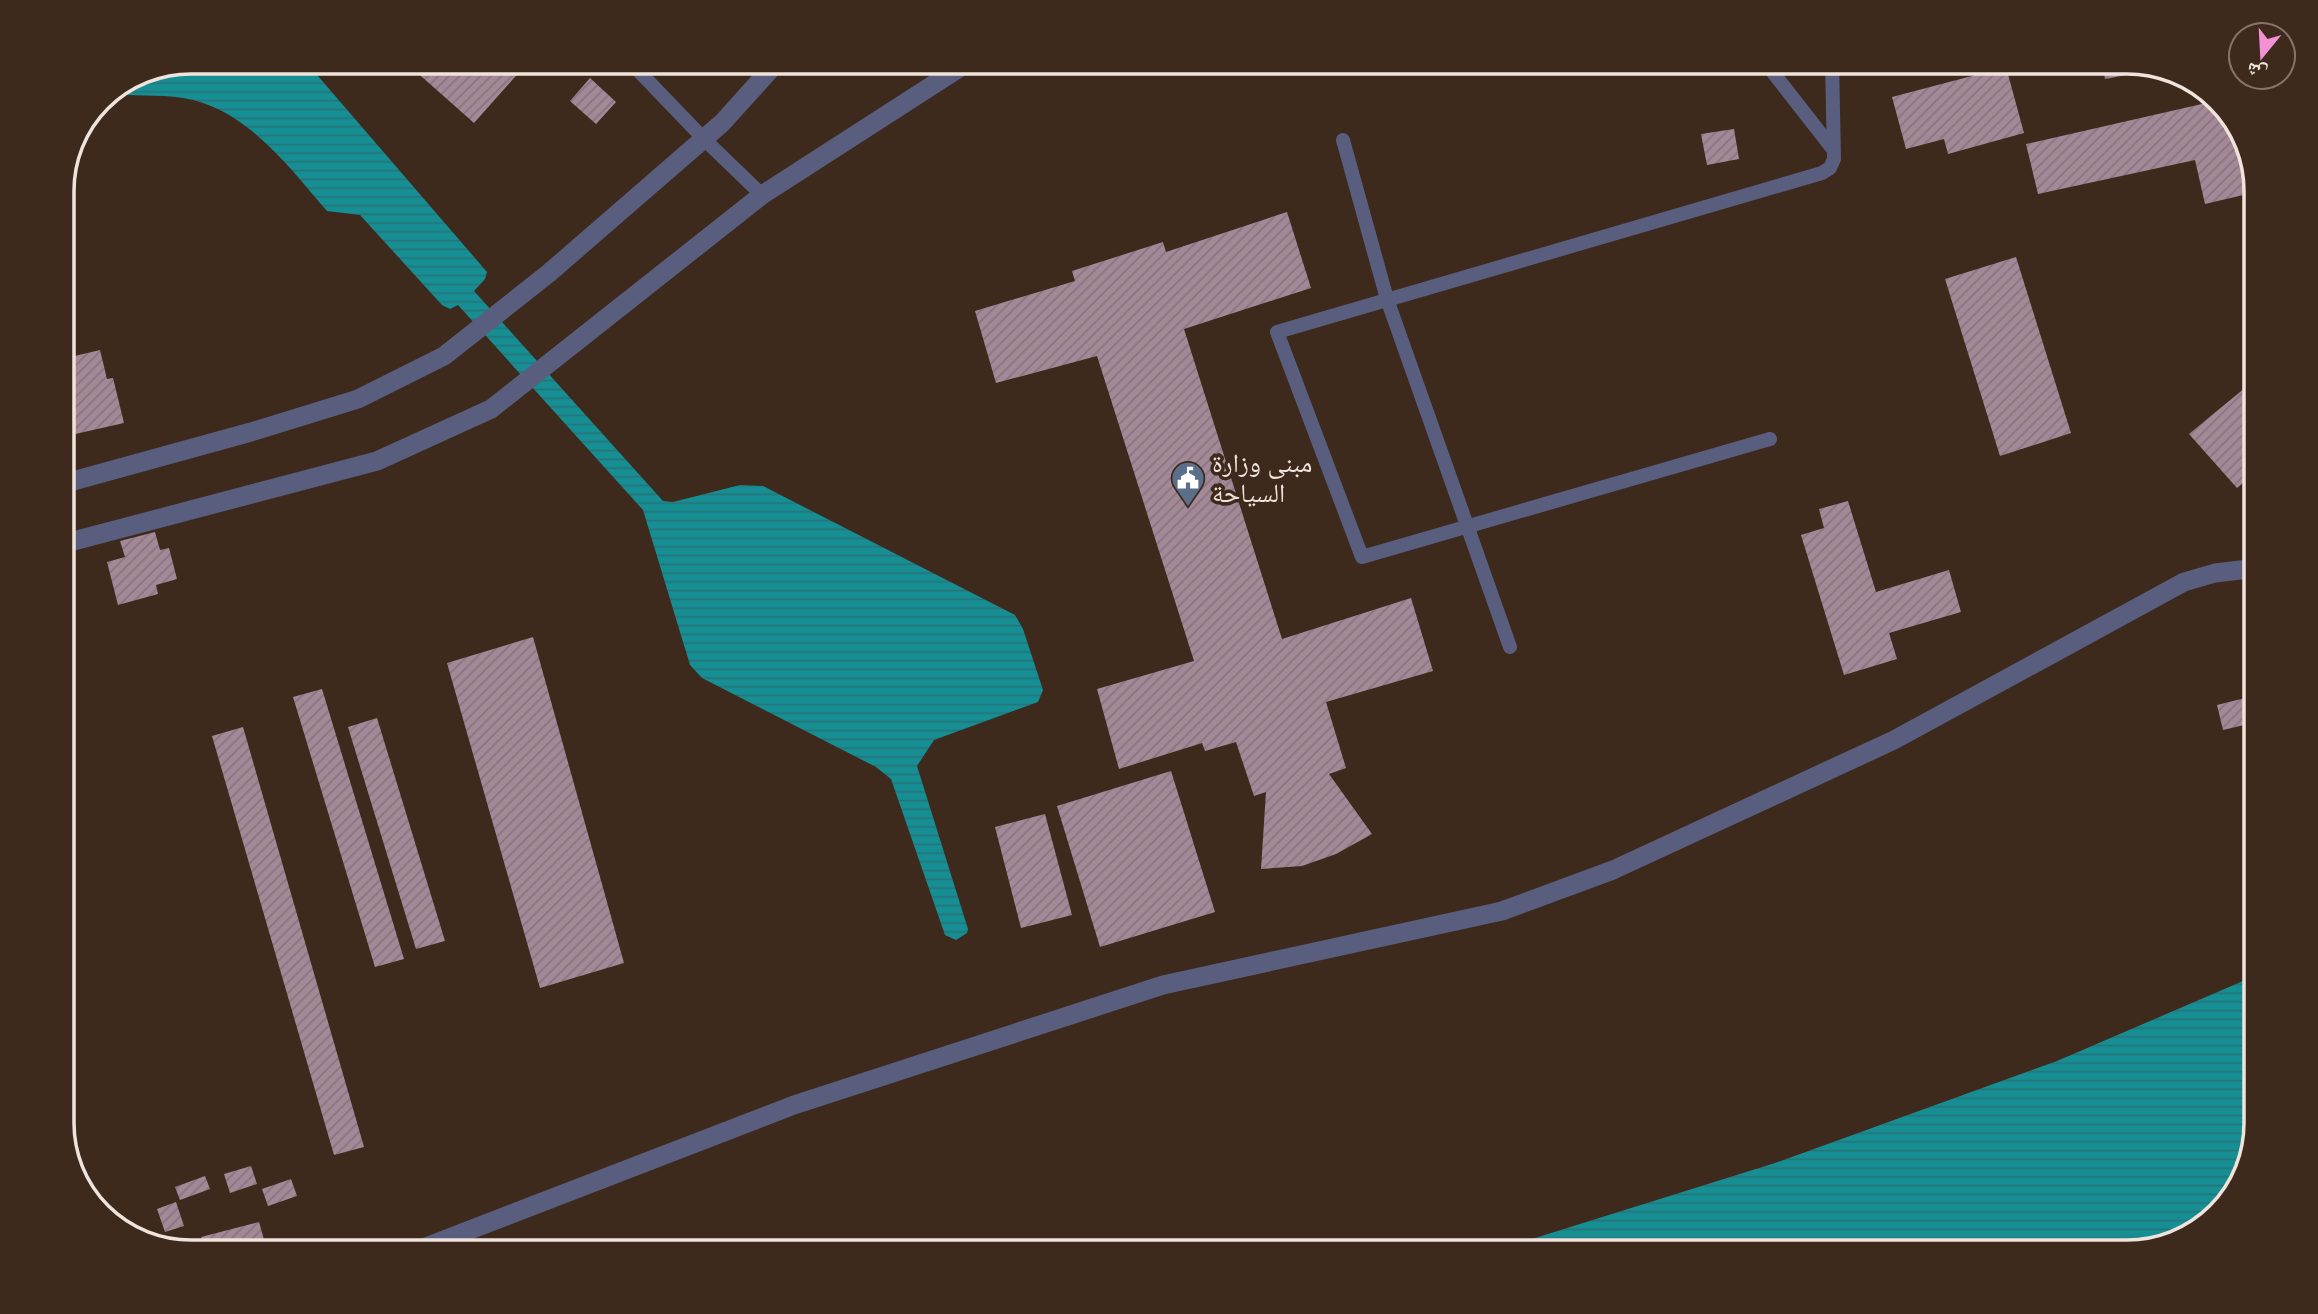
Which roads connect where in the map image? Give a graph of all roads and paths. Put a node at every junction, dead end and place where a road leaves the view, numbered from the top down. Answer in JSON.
{"nodes":[{"id":1,"x":642,"y":74,"type":"edge"},
{"id":2,"x":766,"y":74,"type":"edge"},
{"id":3,"x":951,"y":74,"type":"edge"},
{"id":4,"x":1774,"y":74,"type":"edge"},
{"id":5,"x":1832,"y":74,"type":"edge"},
{"id":6,"x":704,"y":139,"type":"junction"},
{"id":7,"x":1343,"y":140,"type":"dead end"},
{"id":8,"x":1832,"y":148,"type":"junction"},
{"id":9,"x":762,"y":195,"type":"junction"},
{"id":10,"x":1387,"y":299,"type":"junction"},
{"id":11,"x":1770,"y":439,"type":"dead end"},
{"id":12,"x":74,"y":480,"type":"edge"},
{"id":13,"x":1467,"y":526,"type":"junction"},
{"id":14,"x":74,"y":541,"type":"edge"},
{"id":15,"x":2244,"y":570,"type":"edge"},
{"id":16,"x":1510,"y":647,"type":"dead end"},
{"id":17,"x":444,"y":1240,"type":"edge"}],
"edges":[{"from":1,"to":6,"type":"lane"},
{"from":2,"to":6,"type":"street"},
{"from":3,"to":9,"type":"street"},
{"from":4,"to":8,"type":"lane"},
{"from":5,"to":8,"type":"lane"},
{"from":6,"to":9,"type":"lane"},
{"from":6,"to":12,"type":"street"},
{"from":7,"to":10,"type":"lane"},
{"from":8,"to":10,"type":"lane"},
{"from":9,"to":14,"type":"street"},
{"from":10,"to":13,"type":"lane"},
{"from":10,"to":13,"type":"lane"},
{"from":11,"to":13,"type":"lane"},
{"from":13,"to":16,"type":"lane"},
{"from":15,"to":17,"type":"street"}]}
